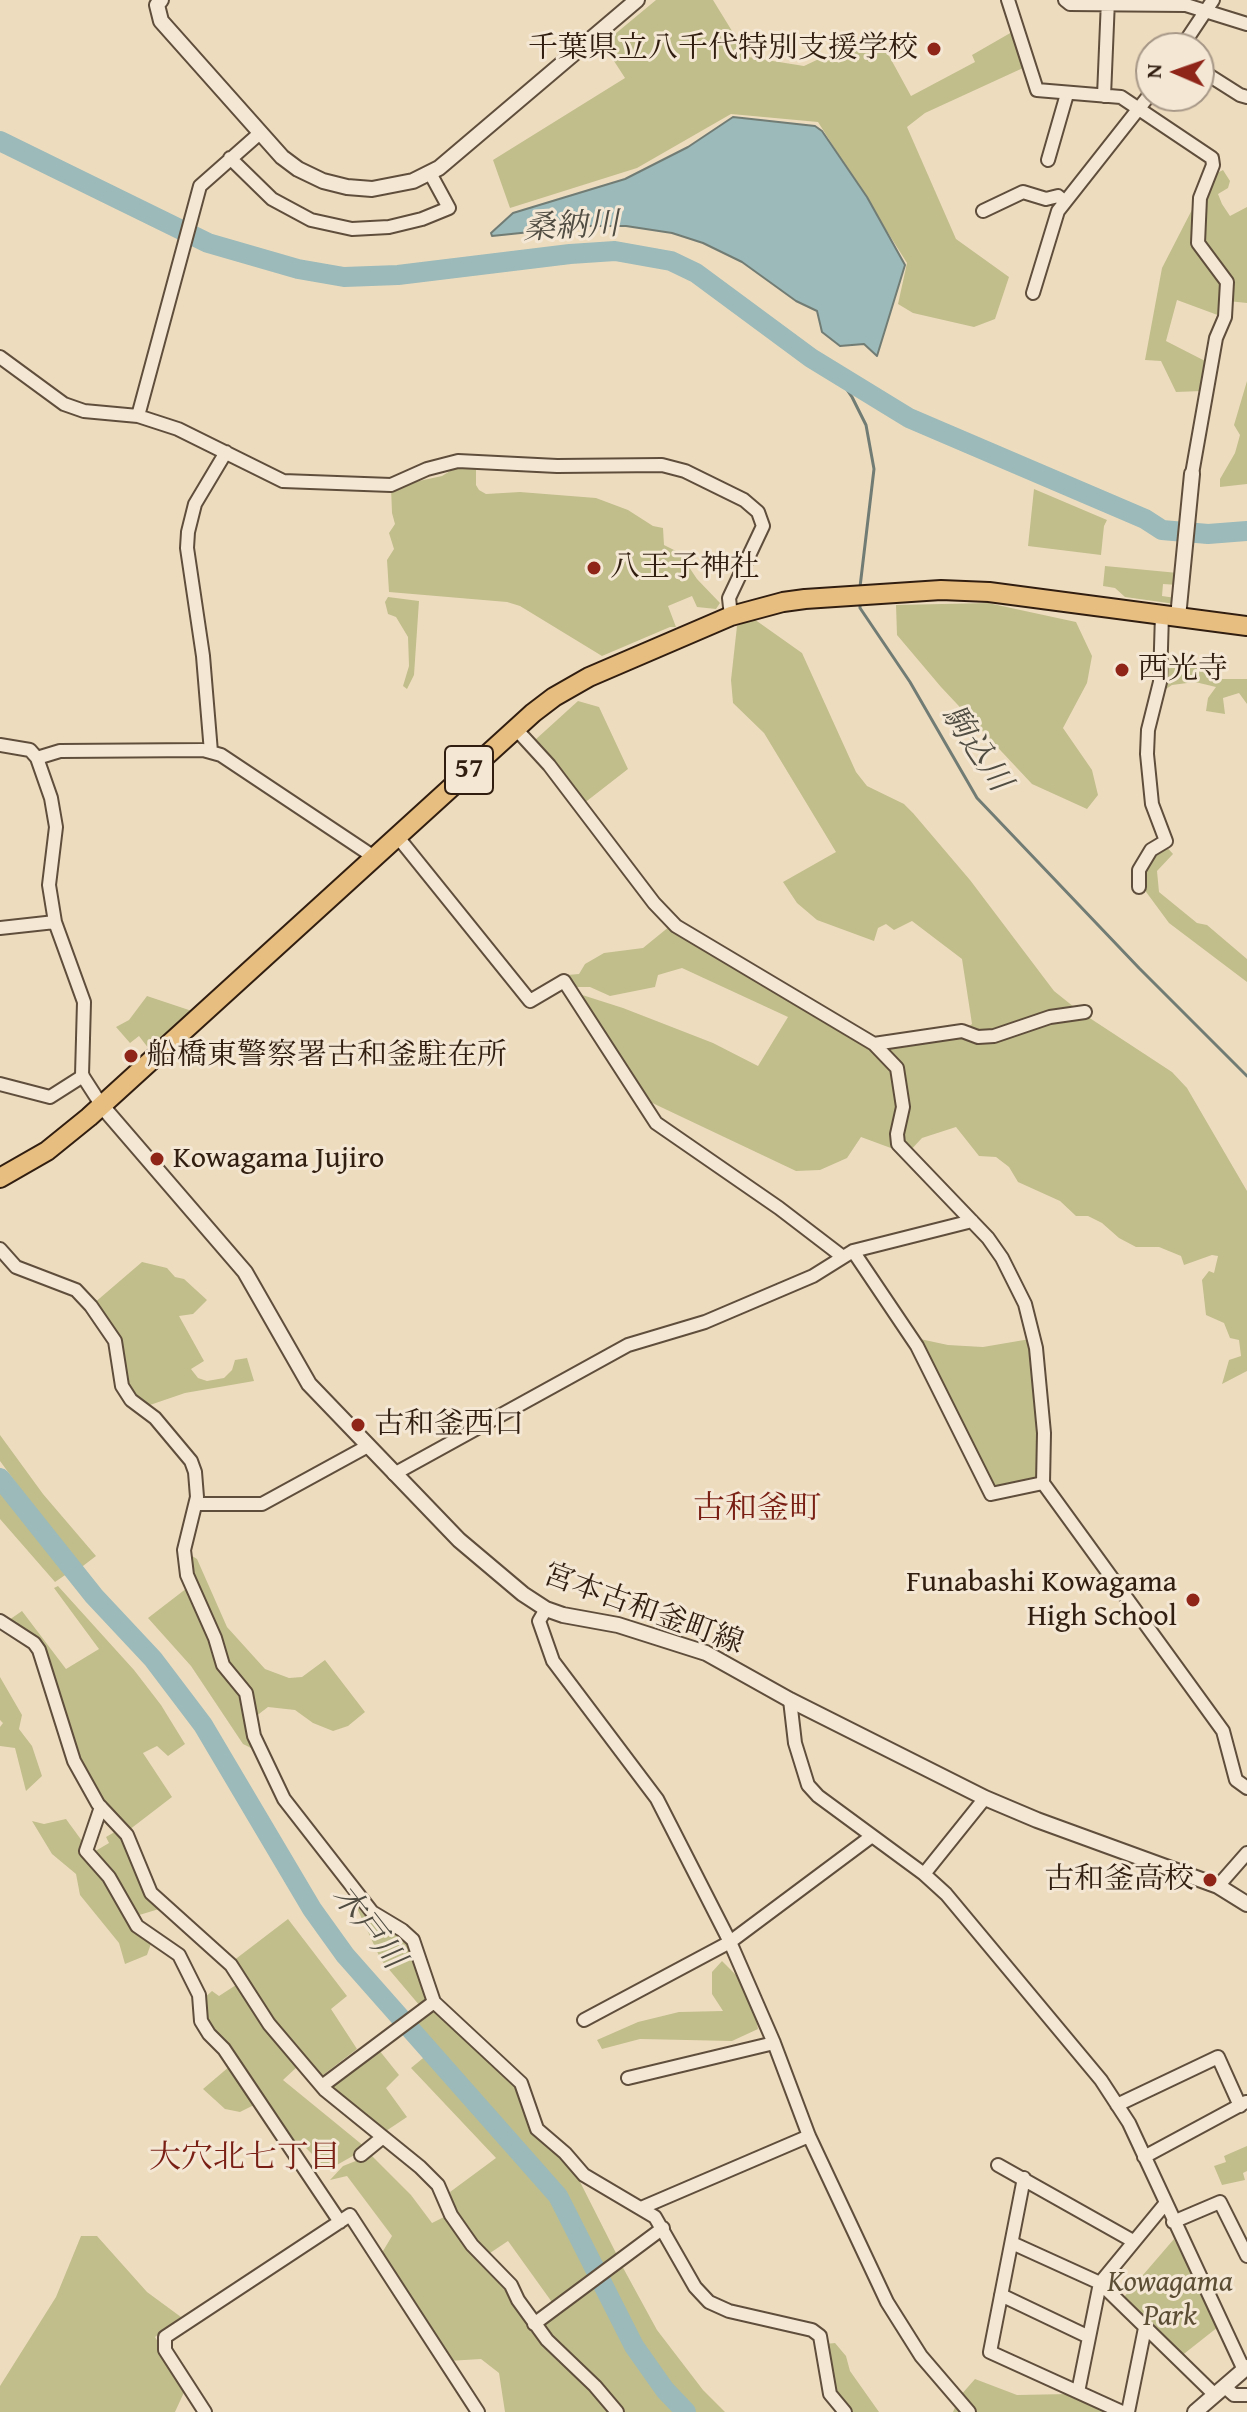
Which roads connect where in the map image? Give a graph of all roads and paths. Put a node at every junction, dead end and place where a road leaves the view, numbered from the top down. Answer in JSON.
{"nodes":[{"id":1,"x":161,"y":0,"type":"edge"},
{"id":2,"x":637,"y":0,"type":"edge"},
{"id":3,"x":1008,"y":0,"type":"edge"},
{"id":4,"x":1065,"y":0,"type":"edge"},
{"id":5,"x":1108,"y":2,"type":"edge"},
{"id":6,"x":1168,"y":2,"type":"edge"},
{"id":7,"x":1209,"y":5,"type":"edge"},
{"id":8,"x":1247,"y":24,"type":"edge"},
{"id":9,"x":1191,"y":32,"type":"edge"},
{"id":10,"x":1215,"y":79,"type":"edge"},
{"id":11,"x":1067,"y":94,"type":"junction"},
{"id":12,"x":1104,"y":96,"type":"junction"},
{"id":13,"x":1247,"y":97,"type":"edge"},
{"id":14,"x":1135,"y":108,"type":"edge"},
{"id":15,"x":1138,"y":112,"type":"edge"},
{"id":16,"x":1141,"y":112,"type":"edge"},
{"id":17,"x":260,"y":133,"type":"junction"},
{"id":18,"x":230,"y":158,"type":"junction"},
{"id":19,"x":1048,"y":160,"type":"dead end"},
{"id":20,"x":430,"y":173,"type":"junction"},
{"id":21,"x":1065,"y":202,"type":"junction"},
{"id":22,"x":983,"y":211,"type":"dead end"},
{"id":23,"x":1033,"y":293,"type":"dead end"},
{"id":24,"x":0,"y":357,"type":"edge"},
{"id":25,"x":138,"y":416,"type":"junction"},
{"id":26,"x":226,"y":452,"type":"junction"},
{"id":27,"x":1192,"y":474,"type":"joint"},
{"id":28,"x":1170,"y":615,"type":"junction"},
{"id":29,"x":731,"y":616,"type":"junction"},
{"id":30,"x":1247,"y":626,"type":"edge"},
{"id":31,"x":516,"y":729,"type":"junction"},
{"id":32,"x":0,"y":745,"type":"edge"},
{"id":33,"x":211,"y":752,"type":"junction"},
{"id":34,"x":37,"y":758,"type":"junction"},
{"id":35,"x":397,"y":836,"type":"junction"},
{"id":36,"x":374,"y":857,"type":"junction"},
{"id":37,"x":1139,"y":887,"type":"dead end"},
{"id":38,"x":55,"y":922,"type":"junction"},
{"id":39,"x":0,"y":928,"type":"edge"},
{"id":40,"x":1085,"y":1012,"type":"dead end"},
{"id":41,"x":874,"y":1044,"type":"junction"},
{"id":42,"x":83,"y":1076,"type":"junction"},
{"id":43,"x":0,"y":1084,"type":"edge"},
{"id":44,"x":102,"y":1106,"type":"junction"},
{"id":45,"x":0,"y":1178,"type":"edge"},
{"id":46,"x":972,"y":1221,"type":"junction"},
{"id":47,"x":0,"y":1249,"type":"edge"},
{"id":48,"x":848,"y":1254,"type":"junction"},
{"id":49,"x":368,"y":1446,"type":"junction"},
{"id":50,"x":394,"y":1474,"type":"junction"},
{"id":51,"x":1043,"y":1483,"type":"junction"},
{"id":52,"x":196,"y":1504,"type":"junction"},
{"id":53,"x":546,"y":1609,"type":"junction"},
{"id":54,"x":0,"y":1621,"type":"edge"},
{"id":55,"x":790,"y":1700,"type":"junction"},
{"id":56,"x":1247,"y":1788,"type":"edge"},
{"id":57,"x":985,"y":1798,"type":"junction"},
{"id":58,"x":101,"y":1807,"type":"junction"},
{"id":59,"x":872,"y":1836,"type":"junction"},
{"id":60,"x":1247,"y":1853,"type":"edge"},
{"id":61,"x":924,"y":1874,"type":"junction"},
{"id":62,"x":1218,"y":1886,"type":"junction"},
{"id":63,"x":1247,"y":1904,"type":"edge"},
{"id":64,"x":730,"y":1942,"type":"junction"},
{"id":65,"x":434,"y":2002,"type":"junction"},
{"id":66,"x":584,"y":2020,"type":"dead end"},
{"id":67,"x":774,"y":2043,"type":"junction"},
{"id":68,"x":628,"y":2078,"type":"dead end"},
{"id":69,"x":322,"y":2086,"type":"junction"},
{"id":70,"x":1244,"y":2104,"type":"edge"},
{"id":71,"x":1117,"y":2105,"type":"junction"},
{"id":72,"x":809,"y":2136,"type":"junction"},
{"id":73,"x":383,"y":2137,"type":"junction"},
{"id":74,"x":361,"y":2155,"type":"dead end"},
{"id":75,"x":1144,"y":2157,"type":"junction"},
{"id":76,"x":998,"y":2165,"type":"dead end"},
{"id":77,"x":1024,"y":2178,"type":"junction"},
{"id":78,"x":1165,"y":2204,"type":"junction"},
{"id":79,"x":641,"y":2208,"type":"junction"},
{"id":80,"x":340,"y":2222,"type":"junction"},
{"id":81,"x":1173,"y":2222,"type":"junction"},
{"id":82,"x":663,"y":2228,"type":"junction"},
{"id":83,"x":1133,"y":2241,"type":"junction"},
{"id":84,"x":1012,"y":2243,"type":"junction"},
{"id":85,"x":1247,"y":2256,"type":"edge"},
{"id":86,"x":1100,"y":2283,"type":"junction"},
{"id":87,"x":1001,"y":2295,"type":"junction"},
{"id":88,"x":534,"y":2324,"type":"junction"},
{"id":89,"x":1145,"y":2328,"type":"junction"},
{"id":90,"x":1089,"y":2337,"type":"junction"},
{"id":91,"x":1245,"y":2368,"type":"edge"},
{"id":92,"x":1220,"y":2391,"type":"junction"},
{"id":93,"x":1078,"y":2392,"type":"junction"},
{"id":94,"x":1247,"y":2395,"type":"edge"},
{"id":95,"x":205,"y":2412,"type":"edge"},
{"id":96,"x":478,"y":2412,"type":"edge"},
{"id":97,"x":617,"y":2412,"type":"edge"},
{"id":98,"x":845,"y":2412,"type":"edge"},
{"id":99,"x":969,"y":2412,"type":"edge"},
{"id":100,"x":1125,"y":2412,"type":"edge"},
{"id":101,"x":1195,"y":2412,"type":"edge"}],
"edges":[{"from":1,"to":17,"type":"street"},
{"from":2,"to":20,"type":"street"},
{"from":3,"to":11,"type":"street"},
{"from":4,"to":5,"type":"street"},
{"from":5,"to":6,"type":"street"},
{"from":5,"to":12,"type":"street"},
{"from":6,"to":7,"type":"street"},
{"from":7,"to":8,"type":"street"},
{"from":7,"to":9,"type":"street"},
{"from":10,"to":13,"type":"street"},
{"from":11,"to":12,"type":"street"},
{"from":11,"to":19,"type":"street"},
{"from":12,"to":14,"type":"street"},
{"from":15,"to":21,"type":"street"},
{"from":16,"to":27,"type":"street"},
{"from":17,"to":18,"type":"street"},
{"from":17,"to":20,"type":"street"},
{"from":18,"to":20,"type":"street"},
{"from":18,"to":25,"type":"street"},
{"from":21,"to":22,"type":"street"},
{"from":21,"to":23,"type":"street"},
{"from":24,"to":25,"type":"street"},
{"from":25,"to":26,"type":"street"},
{"from":26,"to":29,"type":"street"},
{"from":26,"to":33,"type":"street"},
{"from":27,"to":28,"type":"street"},
{"from":28,"to":29,"type":"main road","number":"57"},
{"from":28,"to":30,"type":"main road","number":"57"},
{"from":28,"to":37,"type":"street"},
{"from":29,"to":31,"type":"main road","number":"57"},
{"from":31,"to":35,"type":"main road","number":"57"},
{"from":31,"to":41,"type":"street"},
{"from":32,"to":34,"type":"street"},
{"from":33,"to":34,"type":"street"},
{"from":33,"to":36,"type":"street"},
{"from":34,"to":38,"type":"street"},
{"from":35,"to":36,"type":"main road","number":"57"},
{"from":35,"to":48,"type":"street"},
{"from":36,"to":44,"type":"main road","number":"57"},
{"from":38,"to":39,"type":"street"},
{"from":38,"to":42,"type":"street"},
{"from":40,"to":41,"type":"street"},
{"from":41,"to":46,"type":"street"},
{"from":42,"to":43,"type":"street"},
{"from":42,"to":44,"type":"street"},
{"from":44,"to":45,"type":"main road","number":"57"},
{"from":44,"to":49,"type":"street","name":"宮本古和釜町線"},
{"from":46,"to":48,"type":"street"},
{"from":46,"to":51,"type":"street"},
{"from":47,"to":52,"type":"street"},
{"from":48,"to":50,"type":"street"},
{"from":48,"to":51,"type":"street"},
{"from":49,"to":50,"type":"street","name":"宮本古和釜町線"},
{"from":49,"to":52,"type":"street"},
{"from":50,"to":53,"type":"street","name":"宮本古和釜町線"},
{"from":51,"to":56,"type":"street"},
{"from":52,"to":65,"type":"street"},
{"from":53,"to":55,"type":"street","name":"宮本古和釜町線"},
{"from":53,"to":64,"type":"street"},
{"from":54,"to":58,"type":"street"},
{"from":55,"to":57,"type":"street","name":"宮本古和釜町線"},
{"from":55,"to":59,"type":"street"},
{"from":57,"to":61,"type":"street"},
{"from":57,"to":62,"type":"street","name":"宮本古和釜町線"},
{"from":58,"to":69,"type":"street"},
{"from":58,"to":80,"type":"street"},
{"from":59,"to":61,"type":"street"},
{"from":59,"to":64,"type":"street"},
{"from":60,"to":62,"type":"street"},
{"from":61,"to":71,"type":"street"},
{"from":62,"to":63,"type":"street","name":"宮本古和釜町線"},
{"from":64,"to":66,"type":"street"},
{"from":64,"to":67,"type":"street"},
{"from":65,"to":69,"type":"street"},
{"from":65,"to":79,"type":"street"},
{"from":67,"to":68,"type":"street"},
{"from":67,"to":72,"type":"street"},
{"from":69,"to":73,"type":"street"},
{"from":70,"to":71,"type":"street"},
{"from":70,"to":75,"type":"street"},
{"from":71,"to":75,"type":"street"},
{"from":72,"to":79,"type":"street"},
{"from":72,"to":99,"type":"street"},
{"from":73,"to":74,"type":"street"},
{"from":73,"to":88,"type":"street"},
{"from":75,"to":78,"type":"street"},
{"from":76,"to":77,"type":"street"},
{"from":77,"to":83,"type":"street"},
{"from":77,"to":84,"type":"street"},
{"from":78,"to":81,"type":"street"},
{"from":78,"to":83,"type":"street"},
{"from":79,"to":82,"type":"street"},
{"from":80,"to":95,"type":"street"},
{"from":80,"to":96,"type":"street"},
{"from":81,"to":85,"type":"street"},
{"from":81,"to":91,"type":"street"},
{"from":82,"to":88,"type":"street"},
{"from":82,"to":98,"type":"street"},
{"from":83,"to":86,"type":"street"},
{"from":84,"to":86,"type":"street"},
{"from":84,"to":87,"type":"street"},
{"from":86,"to":89,"type":"street"},
{"from":86,"to":90,"type":"street"},
{"from":87,"to":90,"type":"street"},
{"from":87,"to":93,"type":"street"},
{"from":88,"to":97,"type":"street"},
{"from":89,"to":92,"type":"street"},
{"from":89,"to":100,"type":"street"},
{"from":90,"to":93,"type":"street"},
{"from":91,"to":92,"type":"street"},
{"from":92,"to":94,"type":"street"},
{"from":92,"to":101,"type":"street"},
{"from":93,"to":100,"type":"street"}]}
